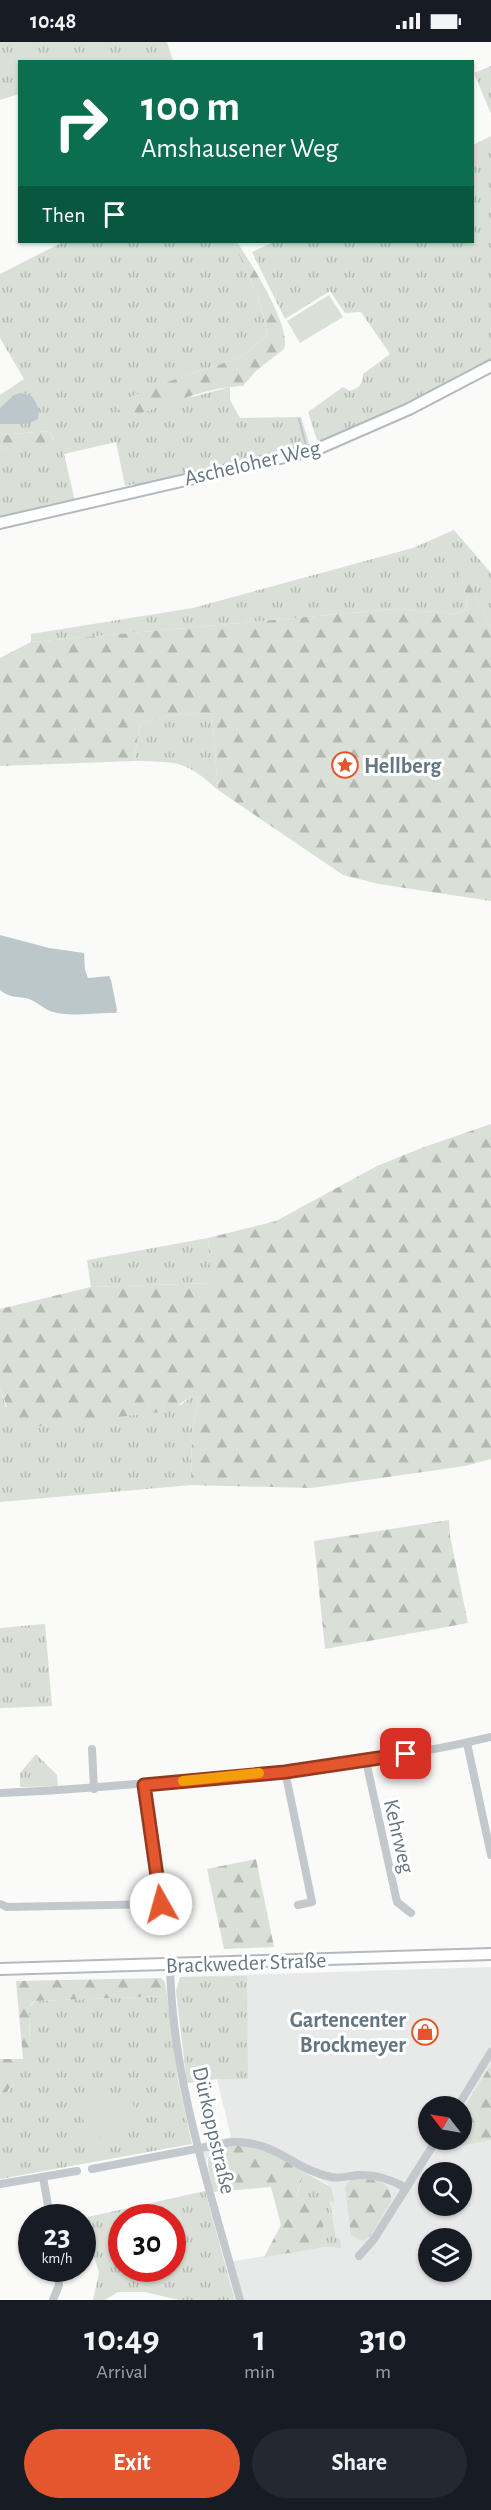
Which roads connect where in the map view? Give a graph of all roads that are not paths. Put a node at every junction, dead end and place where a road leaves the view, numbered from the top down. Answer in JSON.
{"nodes":[{"id":1,"x":491,"y":366,"type":"edge"},
{"id":2,"x":0,"y":522,"type":"edge"},
{"id":3,"x":491,"y":1737,"type":"edge"},
{"id":4,"x":467,"y":1743,"type":"junction"},
{"id":5,"x":92,"y":1749,"type":"dead end"},
{"id":6,"x":366,"y":1761,"type":"junction"},
{"id":7,"x":285,"y":1772,"type":"junction"},
{"id":8,"x":144,"y":1785,"type":"junction"},
{"id":9,"x":94,"y":1789,"type":"junction"},
{"id":10,"x":0,"y":1793,"type":"edge"},
{"id":11,"x":491,"y":1855,"type":"edge"},
{"id":12,"x":0,"y":1904,"type":"edge"},
{"id":13,"x":298,"y":1905,"type":"dead end"},
{"id":14,"x":411,"y":1913,"type":"dead end"},
{"id":15,"x":491,"y":1954,"type":"edge"},
{"id":16,"x":170,"y":1965,"type":"junction"},
{"id":17,"x":0,"y":1969,"type":"edge"},
{"id":18,"x":491,"y":2052,"type":"edge"},
{"id":19,"x":464,"y":2096,"type":"edge"},
{"id":20,"x":199,"y":2149,"type":"junction"},
{"id":21,"x":430,"y":2150,"type":"edge"},
{"id":22,"x":92,"y":2169,"type":"dead end"},
{"id":23,"x":77,"y":2171,"type":"dead end"},
{"id":24,"x":43,"y":2177,"type":"junction"},
{"id":25,"x":0,"y":2184,"type":"edge"},
{"id":26,"x":406,"y":2188,"type":"junction"},
{"id":27,"x":48,"y":2204,"type":"edge"},
{"id":28,"x":359,"y":2256,"type":"dead end"},
{"id":29,"x":59,"y":2282,"type":"edge"},
{"id":30,"x":53,"y":2300,"type":"edge"},
{"id":31,"x":240,"y":2300,"type":"edge"}],
"edges":[{"from":1,"to":2,"type":"street","name":"Ascheloher Weg"},
{"from":3,"to":4,"type":"street"},
{"from":4,"to":6,"type":"street"},
{"from":4,"to":11,"type":"street"},
{"from":5,"to":9,"type":"street"},
{"from":6,"to":7,"type":"street"},
{"from":6,"to":14,"type":"street","name":"Kehrweg"},
{"from":7,"to":8,"type":"street"},
{"from":7,"to":13,"type":"street"},
{"from":8,"to":9,"type":"street"},
{"from":8,"to":12,"type":"street"},
{"from":9,"to":10,"type":"street"},
{"from":15,"to":16,"type":"street","name":"Brackweder Straße"},
{"from":16,"to":17,"type":"street","name":"Brackweder Straße"},
{"from":16,"to":20,"type":"street","name":"Dürkoppstraße"},
{"from":18,"to":19,"type":"street"},
{"from":20,"to":22,"type":"street"},
{"from":20,"to":26,"type":"street"},
{"from":20,"to":31,"type":"street","name":"Dürkoppstraße"},
{"from":21,"to":26,"type":"street"},
{"from":23,"to":24,"type":"street"},
{"from":24,"to":25,"type":"street"},
{"from":24,"to":27,"type":"street"},
{"from":26,"to":28,"type":"street"},
{"from":29,"to":30,"type":"street"}]}
